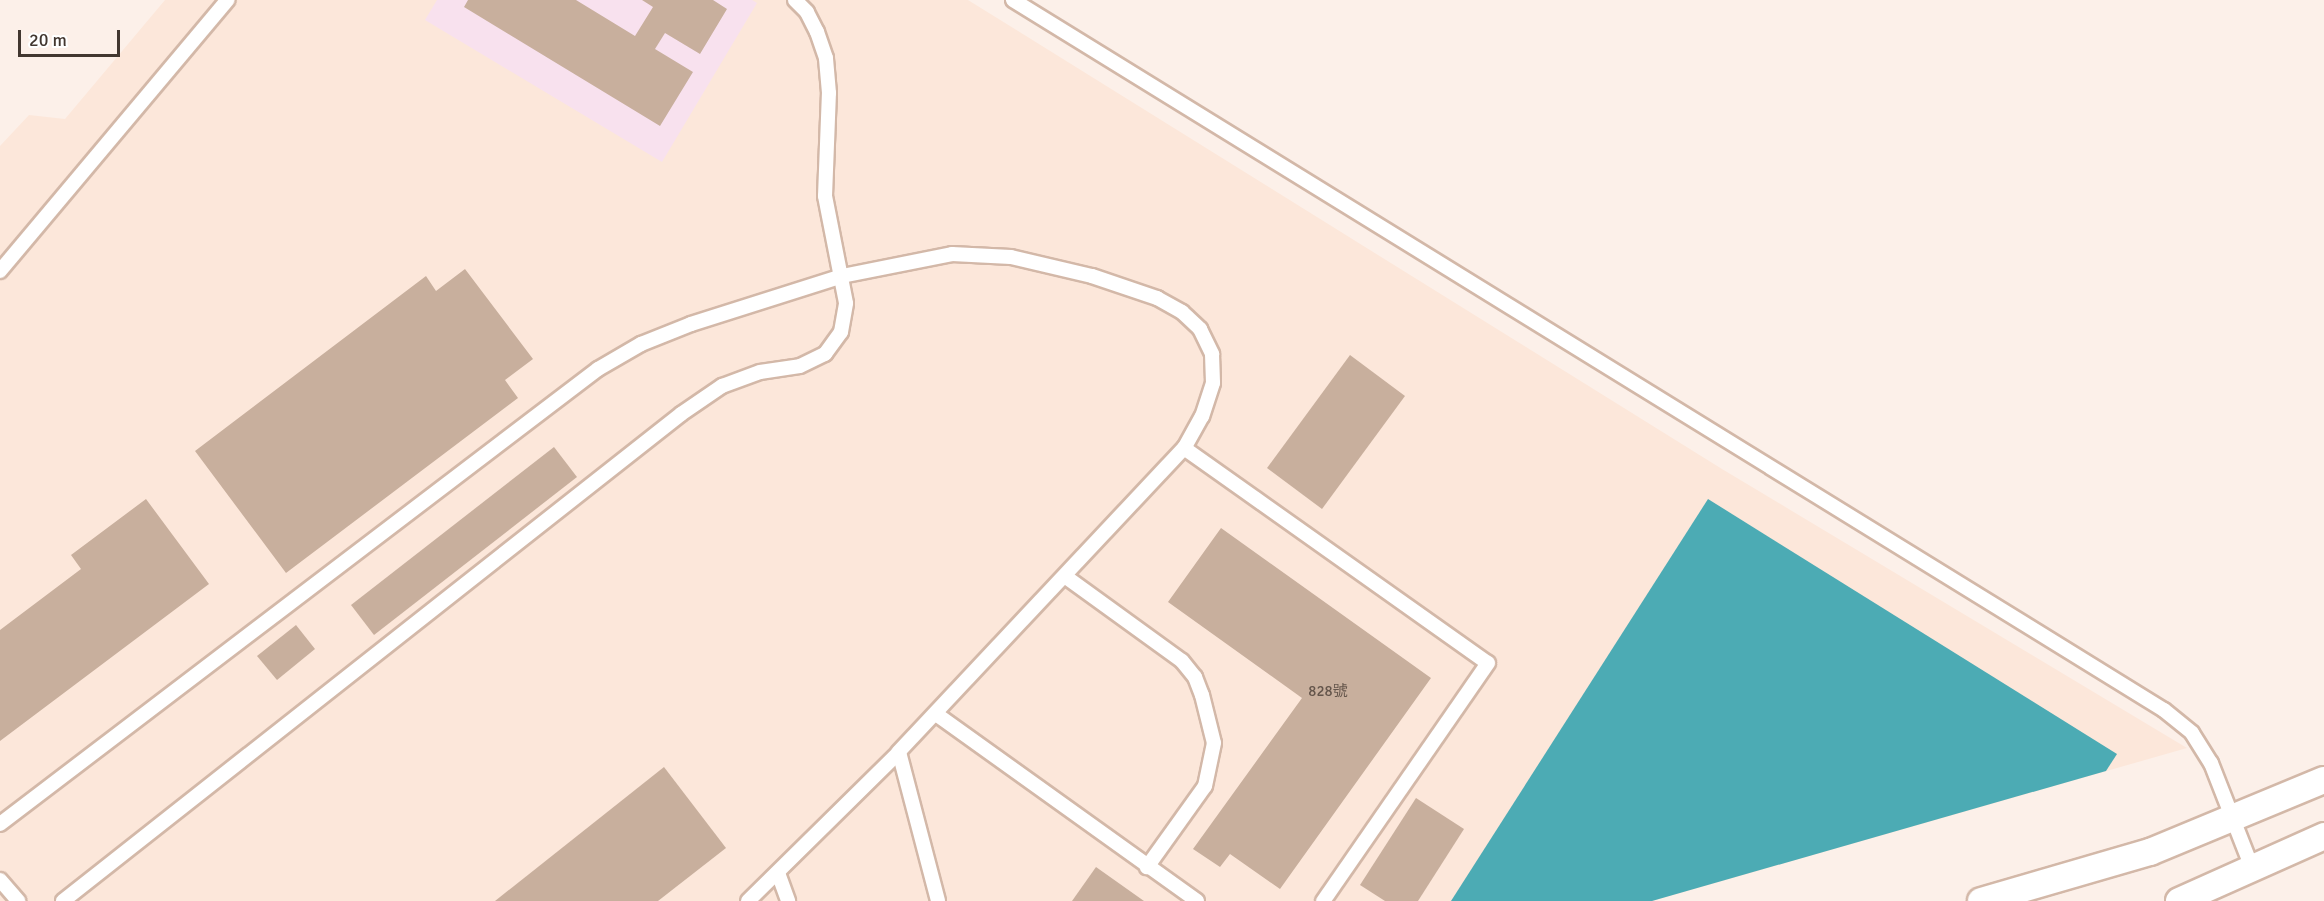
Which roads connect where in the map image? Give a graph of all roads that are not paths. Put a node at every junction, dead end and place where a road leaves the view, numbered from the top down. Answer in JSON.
{"nodes":[{"id":1,"x":227,"y":0,"type":"edge"},
{"id":2,"x":795,"y":0,"type":"edge"},
{"id":3,"x":1013,"y":0,"type":"edge"},
{"id":4,"x":0,"y":271,"type":"edge"},
{"id":5,"x":842,"y":276,"type":"junction"},
{"id":6,"x":1184,"y":448,"type":"junction"},
{"id":7,"x":1066,"y":577,"type":"junction"},
{"id":8,"x":936,"y":714,"type":"junction"},
{"id":9,"x":900,"y":752,"type":"junction"},
{"id":10,"x":2324,"y":780,"type":"edge"},
{"id":11,"x":2232,"y":818,"type":"junction"},
{"id":12,"x":0,"y":824,"type":"edge"},
{"id":13,"x":2324,"y":836,"type":"edge"},
{"id":14,"x":1147,"y":867,"type":"junction"},
{"id":15,"x":2253,"y":870,"type":"junction"},
{"id":16,"x":778,"y":873,"type":"junction"},
{"id":17,"x":0,"y":880,"type":"edge"},
{"id":18,"x":18,"y":901,"type":"edge"},
{"id":19,"x":63,"y":901,"type":"edge"},
{"id":20,"x":748,"y":901,"type":"edge"},
{"id":21,"x":788,"y":901,"type":"edge"},
{"id":22,"x":938,"y":901,"type":"edge"},
{"id":23,"x":1197,"y":901,"type":"edge"},
{"id":24,"x":1323,"y":901,"type":"edge"},
{"id":25,"x":1981,"y":901,"type":"edge"},
{"id":26,"x":2179,"y":901,"type":"edge"}],
"edges":[{"from":1,"to":4,"type":"lane"},
{"from":2,"to":5,"type":"lane"},
{"from":3,"to":11,"type":"lane"},
{"from":5,"to":6,"type":"lane"},
{"from":5,"to":12,"type":"lane"},
{"from":5,"to":19,"type":"lane"},
{"from":6,"to":7,"type":"lane"},
{"from":6,"to":24,"type":"lane"},
{"from":7,"to":8,"type":"lane"},
{"from":7,"to":14,"type":"lane"},
{"from":8,"to":9,"type":"lane"},
{"from":8,"to":14,"type":"lane"},
{"from":9,"to":16,"type":"lane"},
{"from":9,"to":22,"type":"lane"},
{"from":10,"to":11,"type":"street"},
{"from":11,"to":15,"type":"lane"},
{"from":11,"to":25,"type":"street"},
{"from":13,"to":15,"type":"street"},
{"from":14,"to":23,"type":"lane"},
{"from":15,"to":26,"type":"street"},
{"from":16,"to":20,"type":"lane"},
{"from":16,"to":21,"type":"lane"},
{"from":17,"to":18,"type":"lane"}]}
